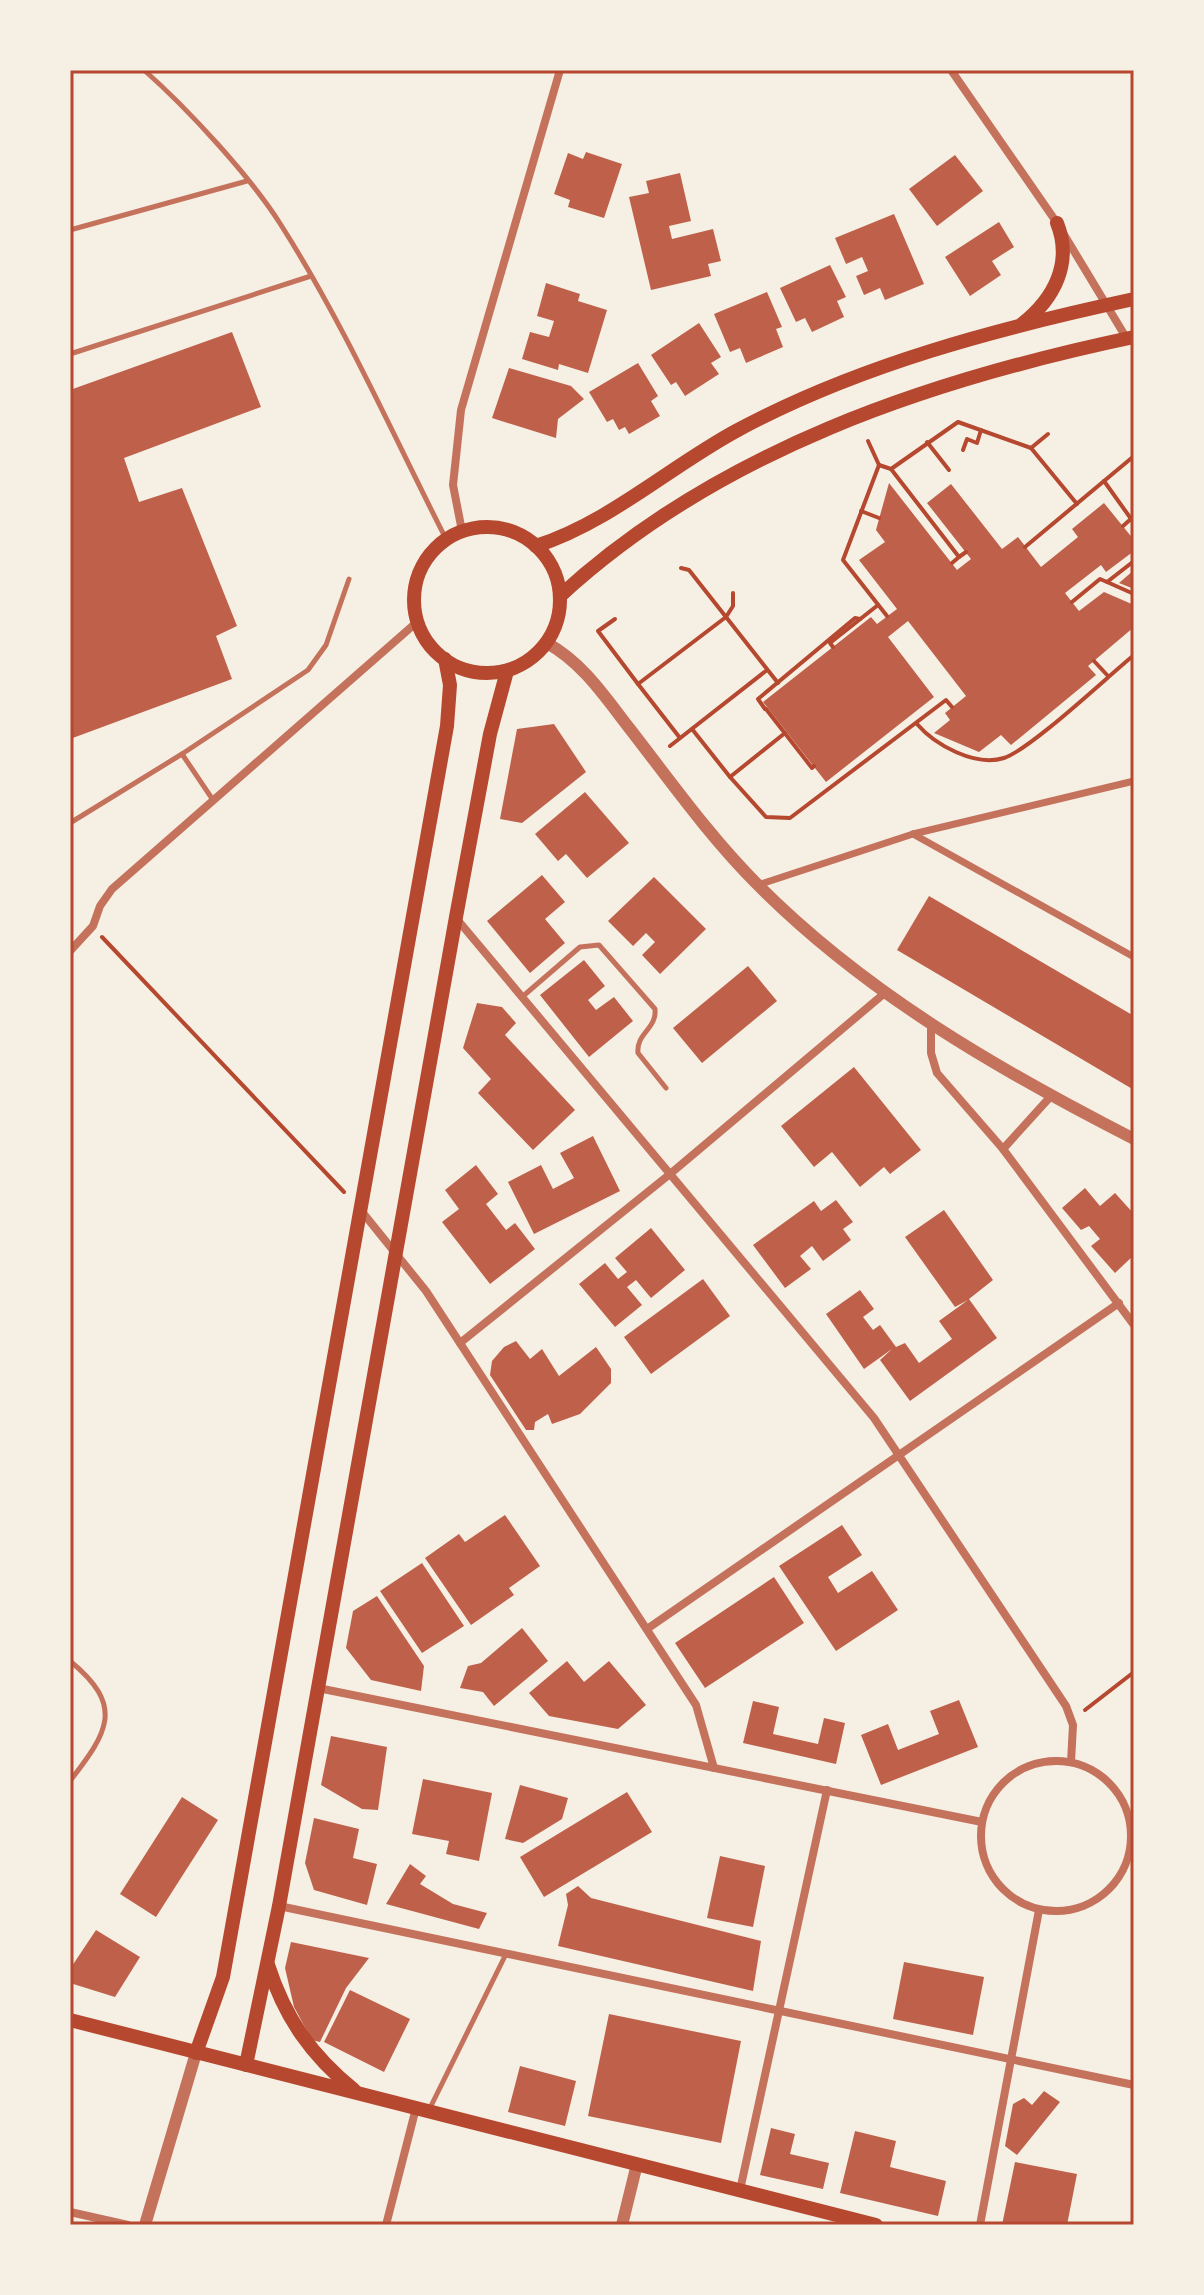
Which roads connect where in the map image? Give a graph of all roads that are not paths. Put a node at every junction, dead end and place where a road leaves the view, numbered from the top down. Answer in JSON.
{"nodes":[{"id":1,"x":144,"y":70,"type":"edge"},
{"id":2,"x":560,"y":70,"type":"edge"},
{"id":3,"x":951,"y":70,"type":"edge"},
{"id":4,"x":247,"y":181,"type":"junction"},
{"id":5,"x":1057,"y":223,"type":"junction"},
{"id":6,"x":70,"y":230,"type":"edge"},
{"id":7,"x":311,"y":276,"type":"junction"},
{"id":8,"x":1134,"y":299,"type":"edge"},
{"id":9,"x":1108,"y":305,"type":"junction"},
{"id":10,"x":1014,"y":329,"type":"junction"},
{"id":11,"x":1132,"y":342,"type":"edge"},
{"id":12,"x":70,"y":354,"type":"edge"},
{"id":13,"x":462,"y":531,"type":"junction"},
{"id":14,"x":446,"y":539,"type":"junction"},
{"id":15,"x":536,"y":546,"type":"junction"},
{"id":16,"x":349,"y":579,"type":"dead end"},
{"id":17,"x":560,"y":596,"type":"junction"},
{"id":18,"x":417,"y":622,"type":"junction"},
{"id":19,"x":547,"y":643,"type":"junction"},
{"id":20,"x":445,"y":659,"type":"junction"},
{"id":21,"x":507,"y":671,"type":"junction"},
{"id":22,"x":182,"y":754,"type":"junction"},
{"id":23,"x":1134,"y":781,"type":"edge"},
{"id":24,"x":214,"y":800,"type":"junction"},
{"id":25,"x":70,"y":823,"type":"edge"},
{"id":26,"x":913,"y":834,"type":"junction"},
{"id":27,"x":758,"y":885,"type":"junction"},
{"id":28,"x":456,"y":917,"type":"junction"},
{"id":29,"x":70,"y":951,"type":"edge"},
{"id":30,"x":1134,"y":957,"type":"edge"},
{"id":31,"x":886,"y":992,"type":"junction"},
{"id":32,"x":522,"y":997,"type":"junction"},
{"id":33,"x":931,"y":1025,"type":"junction"},
{"id":34,"x":666,"y":1088,"type":"dead end"},
{"id":35,"x":1051,"y":1096,"type":"junction"},
{"id":36,"x":1134,"y":1139,"type":"edge"},
{"id":37,"x":1003,"y":1149,"type":"junction"},
{"id":38,"x":670,"y":1174,"type":"junction"},
{"id":39,"x":359,"y":1208,"type":"junction"},
{"id":40,"x":396,"y":1250,"type":"junction"},
{"id":41,"x":1119,"y":1303,"type":"junction"},
{"id":42,"x":1134,"y":1325,"type":"edge"},
{"id":43,"x":460,"y":1343,"type":"junction"},
{"id":44,"x":899,"y":1455,"type":"junction"},
{"id":45,"x":647,"y":1629,"type":"junction"},
{"id":46,"x":70,"y":1661,"type":"edge"},
{"id":47,"x":318,"y":1688,"type":"junction"},
{"id":48,"x":1071,"y":1762,"type":"junction"},
{"id":49,"x":714,"y":1768,"type":"junction"},
{"id":50,"x":70,"y":1781,"type":"edge"},
{"id":51,"x":827,"y":1790,"type":"junction"},
{"id":52,"x":982,"y":1822,"type":"junction"},
{"id":53,"x":1131,"y":1857,"type":"edge"},
{"id":54,"x":279,"y":1906,"type":"junction"},
{"id":55,"x":1039,"y":1910,"type":"junction"},
{"id":56,"x":506,"y":1953,"type":"junction"},
{"id":57,"x":268,"y":1963,"type":"junction"},
{"id":58,"x":779,"y":2011,"type":"junction"},
{"id":59,"x":70,"y":2020,"type":"edge"},
{"id":60,"x":196,"y":2053,"type":"junction"},
{"id":61,"x":1011,"y":2060,"type":"junction"},
{"id":62,"x":246,"y":2065,"type":"junction"},
{"id":63,"x":1134,"y":2085,"type":"edge"},
{"id":64,"x":357,"y":2093,"type":"junction"},
{"id":65,"x":422,"y":2110,"type":"junction"},
{"id":66,"x":637,"y":2164,"type":"junction"},
{"id":67,"x":740,"y":2190,"type":"junction"},
{"id":68,"x":70,"y":2212,"type":"edge"},
{"id":69,"x":859,"y":2223,"type":"edge"},
{"id":70,"x":128,"y":2225,"type":"edge"},
{"id":71,"x":145,"y":2225,"type":"edge"},
{"id":72,"x":386,"y":2225,"type":"edge"},
{"id":73,"x":622,"y":2225,"type":"edge"},
{"id":74,"x":876,"y":2225,"type":"edge"},
{"id":75,"x":980,"y":2225,"type":"edge"}],
"edges":[{"from":1,"to":4,"type":"lane"},
{"from":2,"to":13,"type":"street"},
{"from":3,"to":5,"type":"street"},
{"from":4,"to":6,"type":"lane"},
{"from":4,"to":7,"type":"lane"},
{"from":5,"to":9,"type":"street"},
{"from":5,"to":10,"type":"main road"},
{"from":7,"to":12,"type":"lane"},
{"from":7,"to":14,"type":"lane"},
{"from":8,"to":9,"type":"main road"},
{"from":9,"to":10,"type":"main road"},
{"from":9,"to":11,"type":"street"},
{"from":10,"to":15,"type":"main road"},
{"from":11,"to":17,"type":"main road"},
{"from":13,"to":14,"type":"main road"},
{"from":13,"to":15,"type":"main road"},
{"from":14,"to":18,"type":"main road"},
{"from":15,"to":17,"type":"main road"},
{"from":16,"to":22,"type":"lane"},
{"from":17,"to":19,"type":"main road"},
{"from":18,"to":20,"type":"main road"},
{"from":18,"to":24,"type":"street"},
{"from":19,"to":21,"type":"main road"},
{"from":19,"to":27,"type":"street"},
{"from":20,"to":21,"type":"main road"},
{"from":20,"to":39,"type":"main road"},
{"from":21,"to":28,"type":"main road"},
{"from":22,"to":24,"type":"lane"},
{"from":22,"to":25,"type":"lane"},
{"from":23,"to":26,"type":"street"},
{"from":24,"to":29,"type":"street"},
{"from":26,"to":27,"type":"street"},
{"from":26,"to":30,"type":"street"},
{"from":27,"to":31,"type":"street"},
{"from":28,"to":32,"type":"street"},
{"from":28,"to":40,"type":"main road"},
{"from":31,"to":33,"type":"street"},
{"from":31,"to":38,"type":"street"},
{"from":32,"to":34,"type":"lane"},
{"from":32,"to":38,"type":"street"},
{"from":33,"to":35,"type":"street"},
{"from":33,"to":37,"type":"street"},
{"from":35,"to":36,"type":"street"},
{"from":35,"to":37,"type":"street"},
{"from":37,"to":41,"type":"street"},
{"from":38,"to":43,"type":"street"},
{"from":38,"to":44,"type":"street"},
{"from":39,"to":40,"type":"street"},
{"from":39,"to":60,"type":"main road"},
{"from":40,"to":43,"type":"street"},
{"from":40,"to":47,"type":"main road"},
{"from":41,"to":42,"type":"street"},
{"from":41,"to":44,"type":"street"},
{"from":43,"to":45,"type":"street"},
{"from":44,"to":45,"type":"street"},
{"from":44,"to":48,"type":"street"},
{"from":45,"to":49,"type":"street"},
{"from":46,"to":50,"type":"lane"},
{"from":47,"to":49,"type":"street"},
{"from":47,"to":54,"type":"main road"},
{"from":48,"to":52,"type":"street"},
{"from":48,"to":53,"type":"street"},
{"from":49,"to":51,"type":"street"},
{"from":51,"to":52,"type":"street"},
{"from":51,"to":58,"type":"street"},
{"from":52,"to":55,"type":"street"},
{"from":53,"to":55,"type":"street"},
{"from":54,"to":56,"type":"street"},
{"from":54,"to":57,"type":"main road"},
{"from":55,"to":61,"type":"street"},
{"from":56,"to":58,"type":"street"},
{"from":56,"to":65,"type":"lane"},
{"from":57,"to":62,"type":"main road"},
{"from":57,"to":64,"type":"main road"},
{"from":58,"to":61,"type":"street"},
{"from":58,"to":67,"type":"street"},
{"from":59,"to":60,"type":"main road"},
{"from":60,"to":62,"type":"main road"},
{"from":60,"to":71,"type":"street"},
{"from":61,"to":63,"type":"street"},
{"from":61,"to":75,"type":"street"},
{"from":62,"to":64,"type":"main road"},
{"from":64,"to":65,"type":"main road"},
{"from":65,"to":66,"type":"main road"},
{"from":65,"to":72,"type":"street"},
{"from":66,"to":67,"type":"main road"},
{"from":66,"to":73,"type":"street"},
{"from":67,"to":69,"type":"main road"},
{"from":68,"to":70,"type":"street"},
{"from":69,"to":74,"type":"main road"}]}
